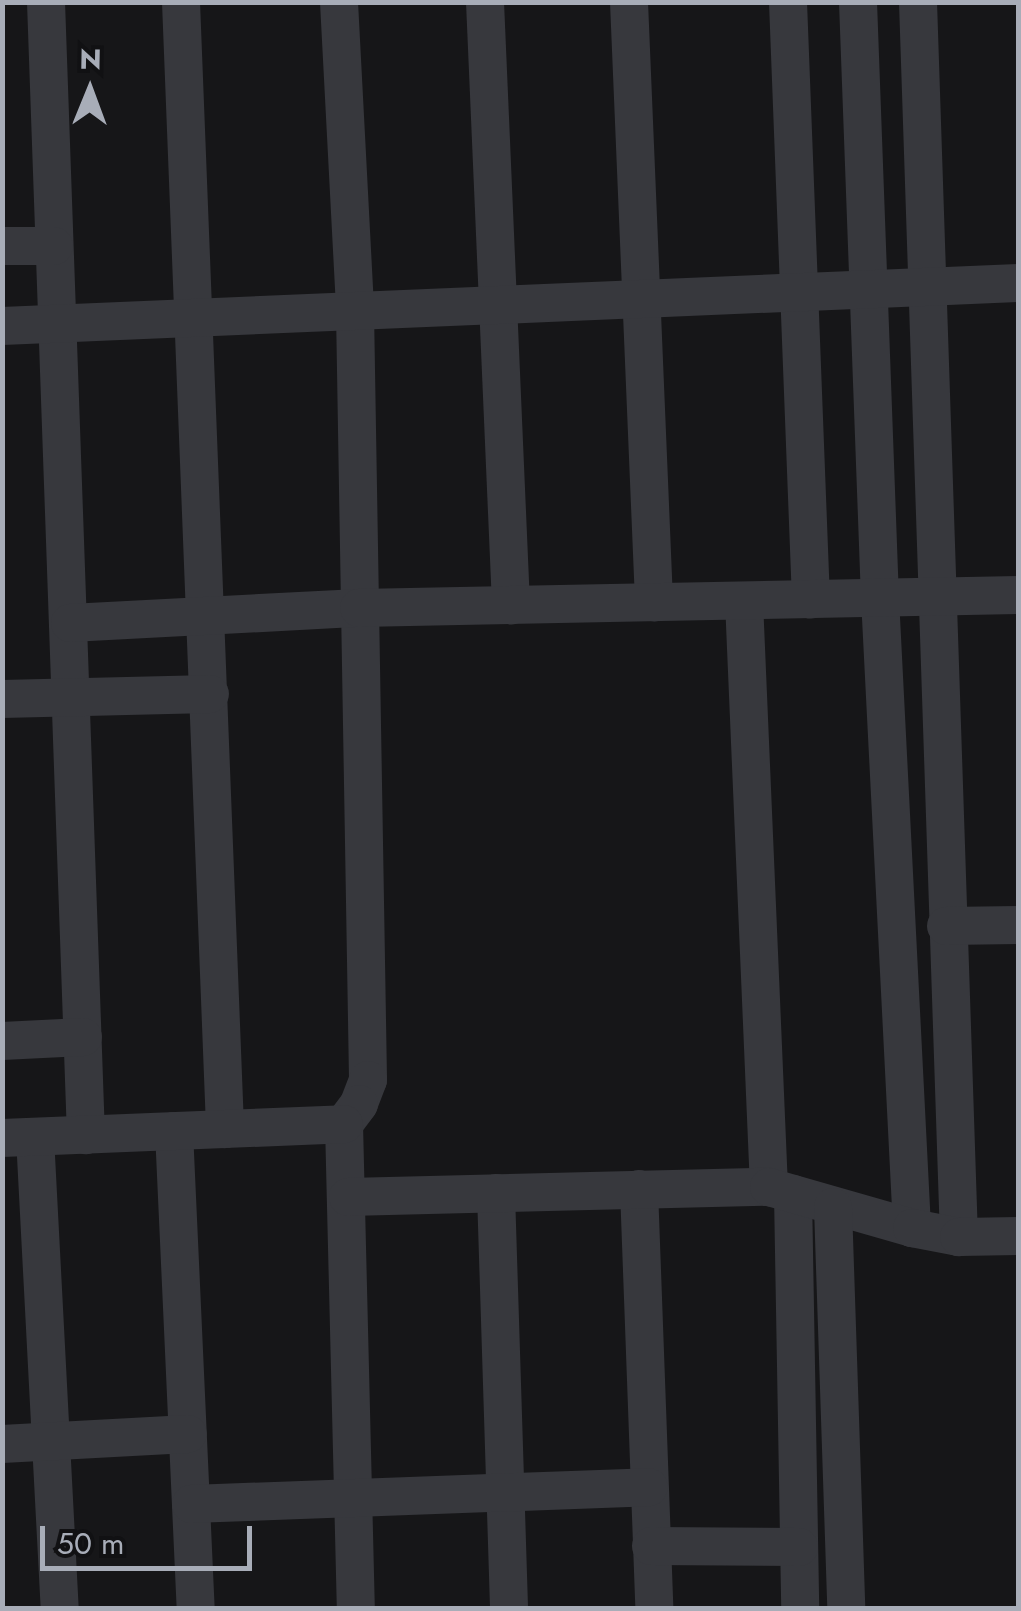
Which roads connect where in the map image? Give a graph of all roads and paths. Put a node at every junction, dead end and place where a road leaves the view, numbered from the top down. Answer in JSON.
{"nodes":[{"id":1,"x":46,"y":2,"type":"edge"},
{"id":2,"x":181,"y":2,"type":"edge"},
{"id":3,"x":340,"y":2,"type":"edge"},
{"id":4,"x":486,"y":2,"type":"edge"},
{"id":5,"x":629,"y":2,"type":"edge"},
{"id":6,"x":788,"y":2,"type":"edge"},
{"id":7,"x":858,"y":2,"type":"edge"},
{"id":8,"x":918,"y":2,"type":"edge"},
{"id":9,"x":2,"y":246,"type":"edge"},
{"id":10,"x":54,"y":246,"type":"junction"},
{"id":11,"x":1018,"y":283,"type":"edge"},
{"id":12,"x":926,"y":286,"type":"junction"},
{"id":13,"x":867,"y":288,"type":"junction"},
{"id":14,"x":799,"y":292,"type":"junction"},
{"id":15,"x":642,"y":298,"type":"junction"},
{"id":16,"x":498,"y":304,"type":"junction"},
{"id":17,"x":355,"y":310,"type":"junction"},
{"id":18,"x":196,"y":318,"type":"junction"},
{"id":19,"x":60,"y":323,"type":"junction"},
{"id":20,"x":2,"y":326,"type":"edge"},
{"id":21,"x":1018,"y":595,"type":"edge"},
{"id":22,"x":936,"y":597,"type":"junction"},
{"id":23,"x":880,"y":598,"type":"junction"},
{"id":24,"x":811,"y":600,"type":"junction"},
{"id":25,"x":744,"y":601,"type":"junction"},
{"id":26,"x":654,"y":602,"type":"junction"},
{"id":27,"x":511,"y":605,"type":"junction"},
{"id":28,"x":359,"y":608,"type":"junction"},
{"id":29,"x":206,"y":616,"type":"junction"},
{"id":30,"x":70,"y":624,"type":"junction"},
{"id":31,"x":210,"y":694,"type":"junction"},
{"id":32,"x":72,"y":698,"type":"junction"},
{"id":33,"x":2,"y":699,"type":"edge"},
{"id":34,"x":1018,"y":925,"type":"edge"},
{"id":35,"x":946,"y":926,"type":"junction"},
{"id":36,"x":84,"y":1037,"type":"junction"},
{"id":37,"x":2,"y":1041,"type":"edge"},
{"id":38,"x":344,"y":1124,"type":"junction"},
{"id":39,"x":224,"y":1129,"type":"junction"},
{"id":40,"x":174,"y":1131,"type":"junction"},
{"id":41,"x":86,"y":1134,"type":"junction"},
{"id":42,"x":19,"y":1137,"type":"edge"},
{"id":43,"x":639,"y":1190,"type":"junction"},
{"id":44,"x":781,"y":1190,"type":"junction"},
{"id":45,"x":496,"y":1193,"type":"junction"},
{"id":46,"x":348,"y":1197,"type":"junction"},
{"id":47,"x":833,"y":1206,"type":"junction"},
{"id":48,"x":912,"y":1228,"type":"junction"},
{"id":49,"x":1018,"y":1236,"type":"edge"},
{"id":50,"x":960,"y":1237,"type":"junction"},
{"id":51,"x":188,"y":1434,"type":"junction"},
{"id":52,"x":52,"y":1442,"type":"junction"},
{"id":53,"x":2,"y":1444,"type":"edge"},
{"id":54,"x":650,"y":1487,"type":"junction"},
{"id":55,"x":505,"y":1493,"type":"junction"},
{"id":56,"x":354,"y":1500,"type":"junction"},
{"id":57,"x":191,"y":1504,"type":"junction"},
{"id":58,"x":652,"y":1546,"type":"junction"},
{"id":59,"x":799,"y":1546,"type":"junction"},
{"id":60,"x":60,"y":1608,"type":"edge"},
{"id":61,"x":196,"y":1608,"type":"edge"},
{"id":62,"x":356,"y":1608,"type":"edge"},
{"id":63,"x":509,"y":1608,"type":"edge"},
{"id":64,"x":654,"y":1608,"type":"edge"},
{"id":65,"x":800,"y":1608,"type":"edge"},
{"id":66,"x":846,"y":1608,"type":"edge"}],
"edges":[{"from":1,"to":10,"type":"street"},
{"from":2,"to":18,"type":"street"},
{"from":3,"to":17,"type":"street"},
{"from":4,"to":16,"type":"street"},
{"from":5,"to":15,"type":"street"},
{"from":6,"to":14,"type":"street"},
{"from":7,"to":13,"type":"street"},
{"from":8,"to":12,"type":"street"},
{"from":9,"to":10,"type":"street"},
{"from":10,"to":19,"type":"street"},
{"from":11,"to":12,"type":"street"},
{"from":12,"to":13,"type":"street"},
{"from":12,"to":22,"type":"street"},
{"from":13,"to":14,"type":"street"},
{"from":13,"to":23,"type":"street"},
{"from":14,"to":15,"type":"street"},
{"from":14,"to":24,"type":"street"},
{"from":15,"to":16,"type":"street"},
{"from":15,"to":26,"type":"street"},
{"from":16,"to":17,"type":"street"},
{"from":16,"to":27,"type":"street"},
{"from":17,"to":18,"type":"street"},
{"from":17,"to":28,"type":"street"},
{"from":18,"to":19,"type":"street"},
{"from":18,"to":29,"type":"street"},
{"from":19,"to":20,"type":"street"},
{"from":19,"to":30,"type":"street"},
{"from":21,"to":22,"type":"street"},
{"from":22,"to":23,"type":"street"},
{"from":22,"to":35,"type":"street"},
{"from":23,"to":24,"type":"street"},
{"from":23,"to":48,"type":"street"},
{"from":24,"to":25,"type":"street"},
{"from":25,"to":26,"type":"street"},
{"from":25,"to":44,"type":"street"},
{"from":26,"to":27,"type":"street"},
{"from":27,"to":28,"type":"street"},
{"from":28,"to":29,"type":"street"},
{"from":28,"to":38,"type":"street"},
{"from":29,"to":30,"type":"street"},
{"from":29,"to":31,"type":"street"},
{"from":30,"to":32,"type":"street"},
{"from":31,"to":32,"type":"street"},
{"from":31,"to":39,"type":"street"},
{"from":32,"to":33,"type":"street"},
{"from":32,"to":36,"type":"street"},
{"from":34,"to":35,"type":"street"},
{"from":35,"to":50,"type":"street"},
{"from":36,"to":37,"type":"street"},
{"from":36,"to":41,"type":"street"},
{"from":38,"to":39,"type":"street"},
{"from":38,"to":46,"type":"street"},
{"from":39,"to":40,"type":"street"},
{"from":40,"to":41,"type":"street"},
{"from":40,"to":51,"type":"street"},
{"from":41,"to":42,"type":"street"},
{"from":42,"to":52,"type":"street"},
{"from":43,"to":44,"type":"street"},
{"from":43,"to":45,"type":"street"},
{"from":43,"to":54,"type":"street"},
{"from":44,"to":47,"type":"street"},
{"from":44,"to":59,"type":"street"},
{"from":45,"to":46,"type":"street"},
{"from":45,"to":55,"type":"street"},
{"from":46,"to":56,"type":"street"},
{"from":47,"to":48,"type":"street"},
{"from":47,"to":66,"type":"street"},
{"from":48,"to":50,"type":"street"},
{"from":49,"to":50,"type":"street"},
{"from":51,"to":52,"type":"street"},
{"from":51,"to":57,"type":"street"},
{"from":52,"to":53,"type":"street"},
{"from":52,"to":60,"type":"street"},
{"from":54,"to":55,"type":"street"},
{"from":54,"to":58,"type":"street"},
{"from":55,"to":56,"type":"street"},
{"from":55,"to":63,"type":"street"},
{"from":56,"to":57,"type":"street"},
{"from":56,"to":62,"type":"street"},
{"from":57,"to":61,"type":"street"},
{"from":58,"to":59,"type":"street"},
{"from":58,"to":64,"type":"street"},
{"from":59,"to":65,"type":"street"}]}
